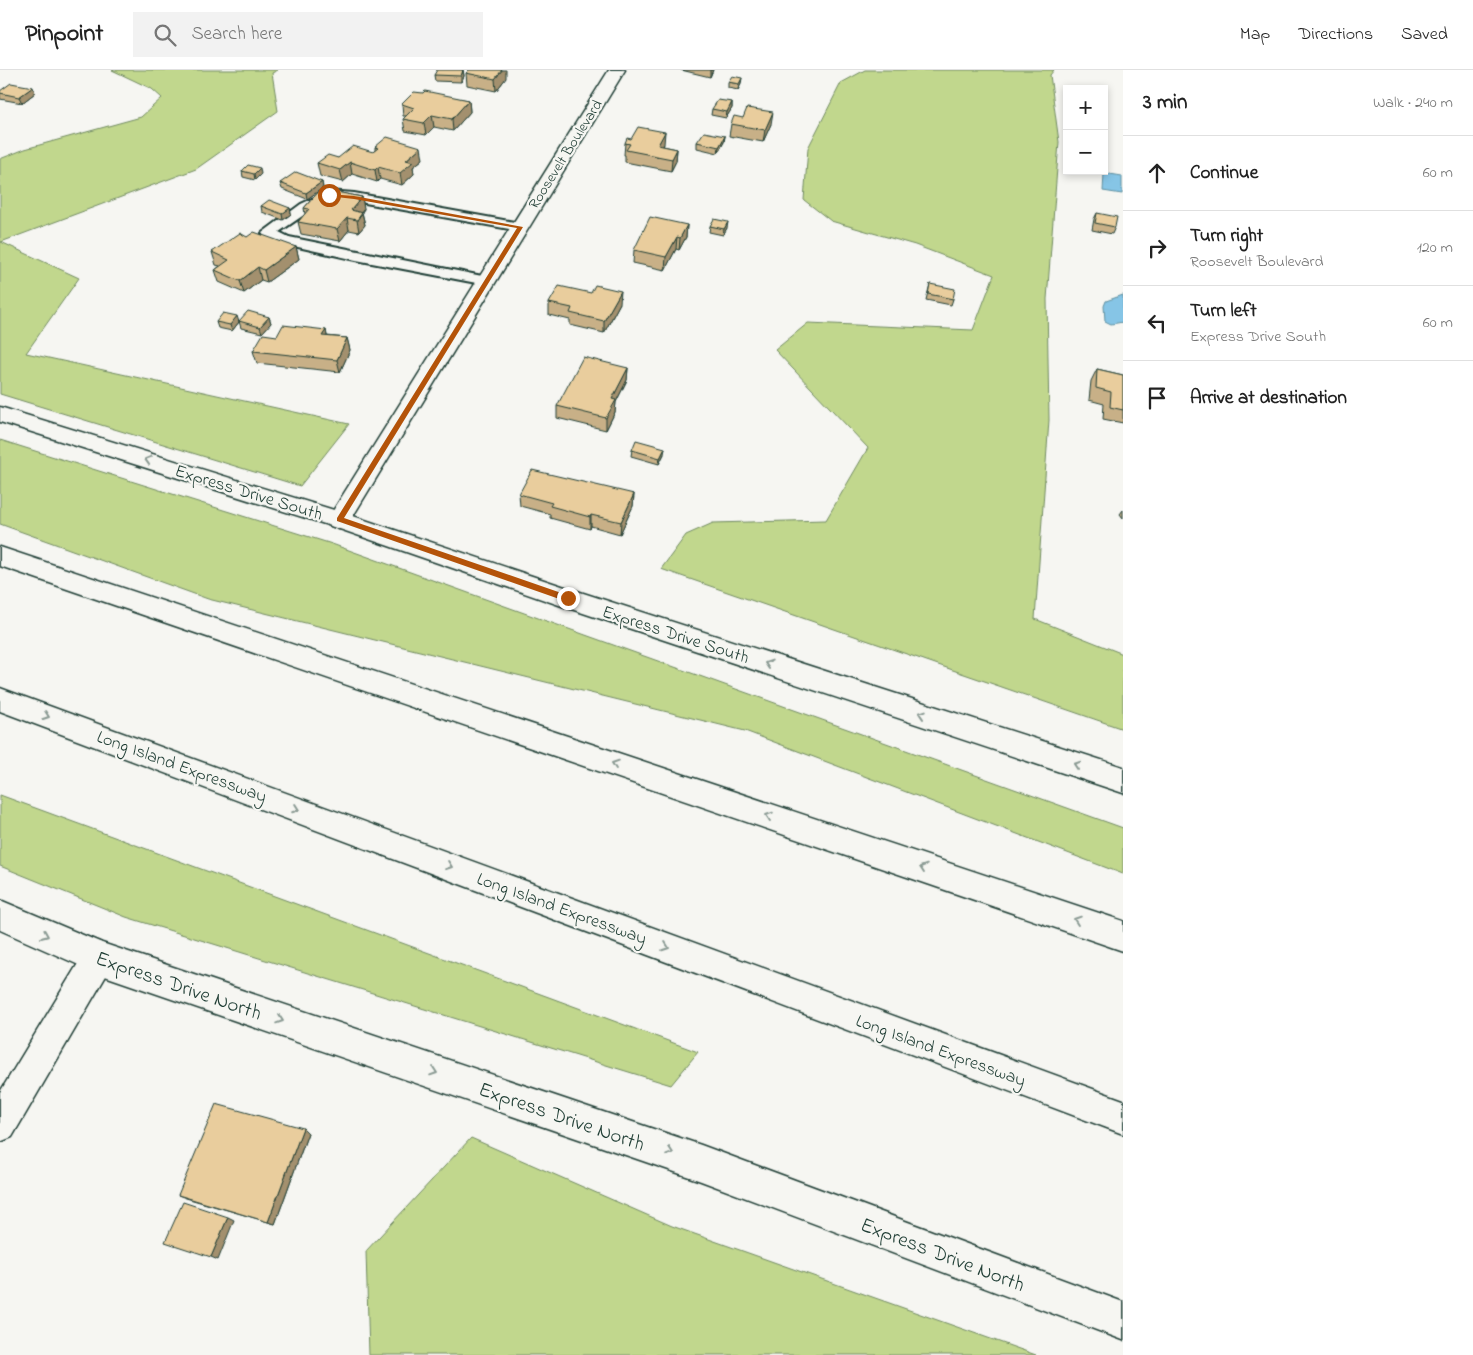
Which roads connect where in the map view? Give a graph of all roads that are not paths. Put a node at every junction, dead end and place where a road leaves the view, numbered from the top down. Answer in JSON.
{"nodes":[{"id":1,"x":617,"y":70,"type":"edge"},
{"id":2,"x":520,"y":227,"type":"junction"},
{"id":3,"x":487,"y":281,"type":"junction"},
{"id":4,"x":0,"y":414,"type":"edge"},
{"id":5,"x":340,"y":520,"type":"junction"},
{"id":6,"x":0,"y":556,"type":"edge"},
{"id":7,"x":0,"y":698,"type":"edge"},
{"id":8,"x":1123,"y":780,"type":"edge"},
{"id":9,"x":0,"y":916,"type":"edge"},
{"id":10,"x":1123,"y":936,"type":"edge"},
{"id":11,"x":99,"y":958,"type":"junction"},
{"id":12,"x":1123,"y":1118,"type":"edge"},
{"id":13,"x":0,"y":1125,"type":"edge"},
{"id":14,"x":1123,"y":1321,"type":"edge"}],
"edges":[{"from":1,"to":2,"type":"main road","name":"Roosevelt Boulevard"},
{"from":2,"to":3,"type":"main road","name":"Roosevelt Boulevard"},
{"from":2,"to":3,"type":"lane"},
{"from":3,"to":5,"type":"main road","name":"Roosevelt Boulevard"},
{"from":5,"to":4,"type":"main road","name":"Express Drive South","one_way":true},
{"from":8,"to":5,"type":"main road","name":"Express Drive South","one_way":true},
{"from":10,"to":6,"type":"main road","one_way":true},
{"from":7,"to":12,"type":"main road","name":"Long Island Expressway","one_way":true},
{"from":9,"to":11,"type":"main road","name":"Express Drive North","one_way":true},
{"from":11,"to":13,"type":"main road"},
{"from":11,"to":14,"type":"main road","name":"Express Drive North","one_way":true}]}
